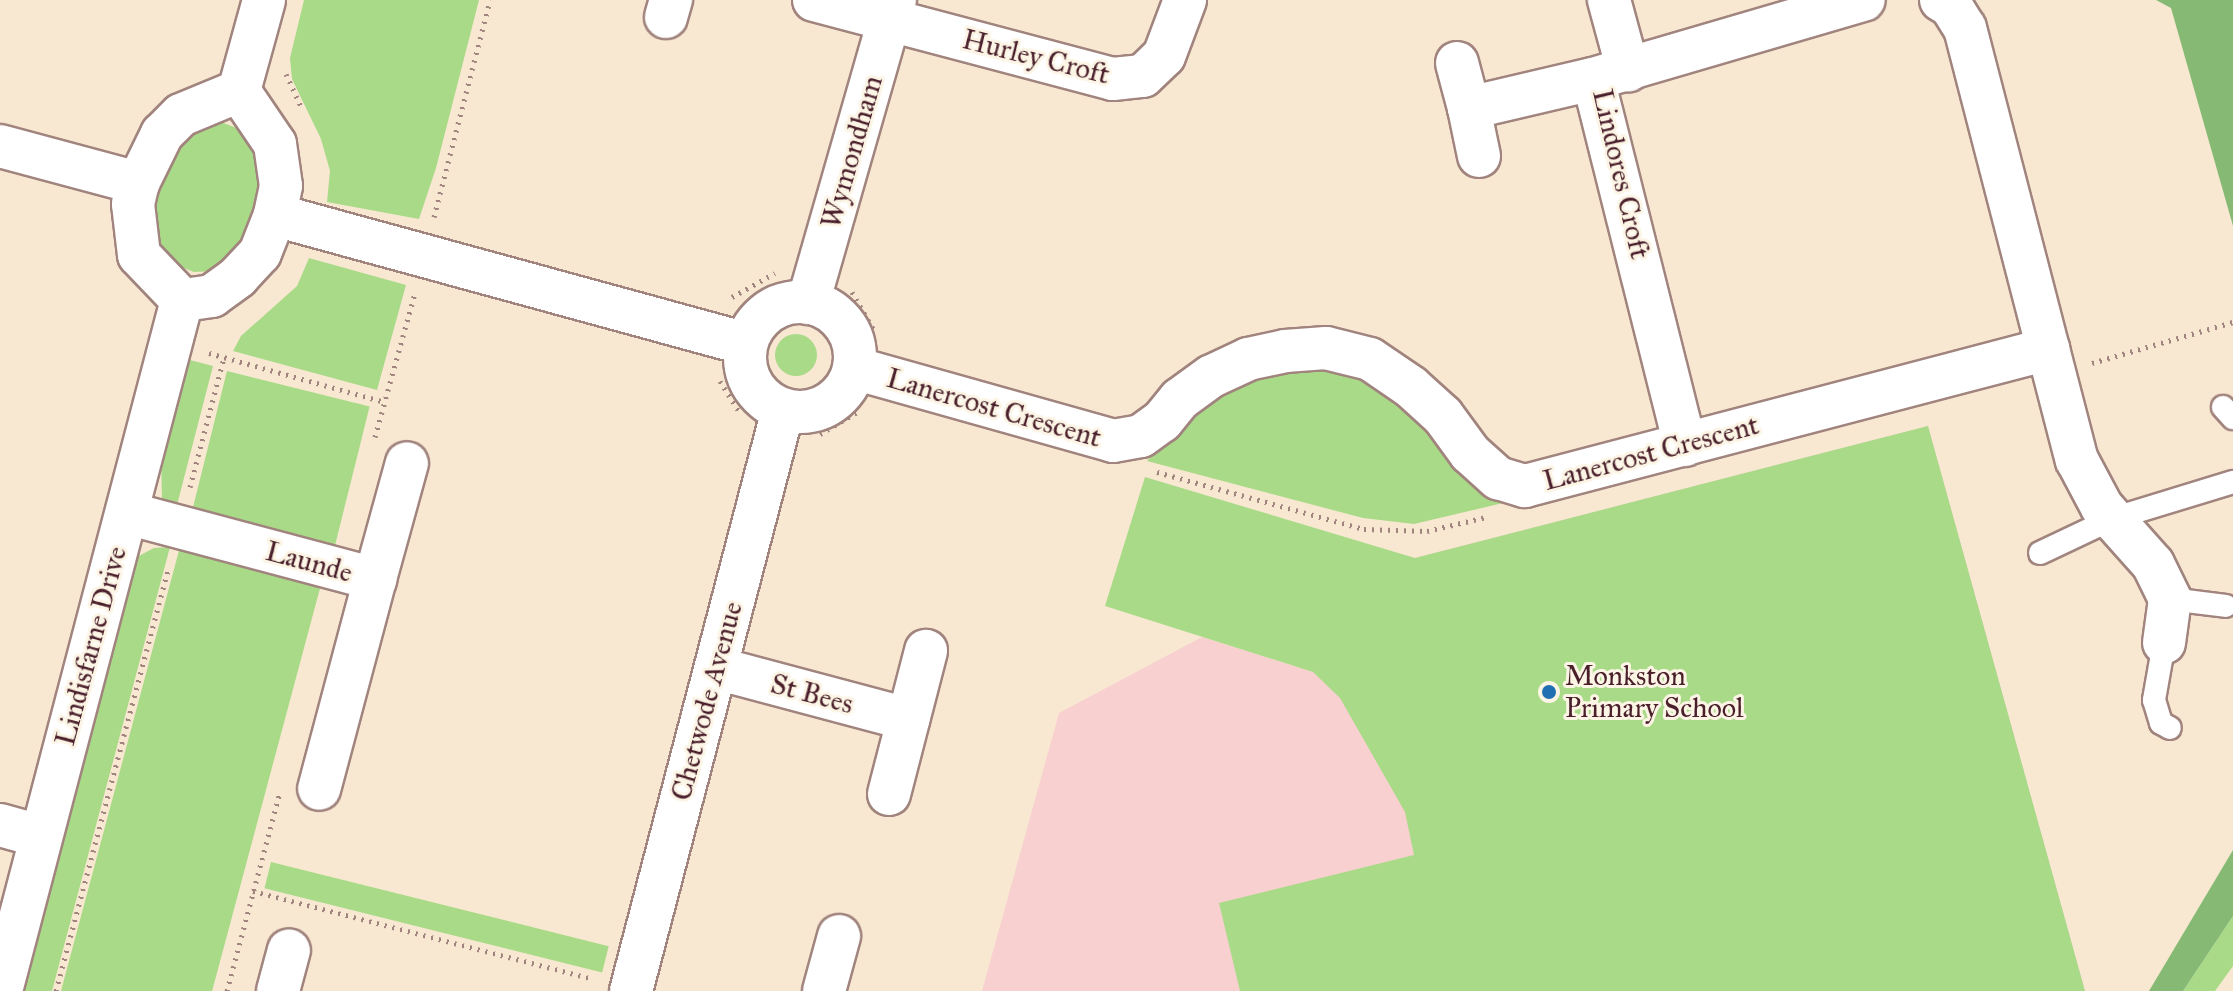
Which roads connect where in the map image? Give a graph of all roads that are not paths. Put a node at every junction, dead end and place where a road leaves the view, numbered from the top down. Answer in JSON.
{"nodes":[{"id":1,"x":264,"y":0,"type":"edge"},
{"id":2,"x":814,"y":0,"type":"edge"},
{"id":3,"x":1185,"y":0,"type":"edge"},
{"id":4,"x":1609,"y":0,"type":"edge"},
{"id":5,"x":1864,"y":0,"type":"edge"},
{"id":6,"x":1941,"y":0,"type":"edge"},
{"id":7,"x":892,"y":10,"type":"edge"},
{"id":8,"x":1457,"y":63,"type":"dead end"},
{"id":9,"x":1611,"y":75,"type":"junction"},
{"id":10,"x":239,"y":91,"type":"junction"},
{"id":11,"x":1469,"y":108,"type":"junction"},
{"id":12,"x":0,"y":146,"type":"edge"},
{"id":13,"x":1479,"y":156,"type":"dead end"},
{"id":14,"x":138,"y":183,"type":"junction"},
{"id":15,"x":275,"y":215,"type":"junction"},
{"id":16,"x":182,"y":300,"type":"junction"},
{"id":17,"x":808,"y":303,"type":"junction"},
{"id":18,"x":746,"y":344,"type":"junction"},
{"id":19,"x":2048,"y":349,"type":"junction"},
{"id":20,"x":868,"y":356,"type":"junction"},
{"id":21,"x":783,"y":410,"type":"junction"},
{"id":22,"x":1685,"y":445,"type":"junction"},
{"id":23,"x":407,"y":463,"type":"dead end"},
{"id":24,"x":2233,"y":482,"type":"edge"},
{"id":25,"x":127,"y":513,"type":"junction"},
{"id":26,"x":2112,"y":519,"type":"junction"},
{"id":27,"x":2040,"y":553,"type":"dead end"},
{"id":28,"x":375,"y":579,"type":"junction"},
{"id":29,"x":2170,"y":599,"type":"junction"},
{"id":30,"x":2226,"y":606,"type":"dead end"},
{"id":31,"x":2164,"y":643,"type":"joint"},
{"id":32,"x":926,"y":651,"type":"dead end"},
{"id":33,"x":716,"y":668,"type":"junction"},
{"id":34,"x":908,"y":719,"type":"junction"},
{"id":35,"x":2170,"y":728,"type":"dead end"},
{"id":36,"x":319,"y":789,"type":"dead end"},
{"id":37,"x":889,"y":794,"type":"dead end"},
{"id":38,"x":0,"y":825,"type":"edge"},
{"id":39,"x":40,"y":836,"type":"junction"},
{"id":40,"x":839,"y":936,"type":"dead end"},
{"id":41,"x":289,"y":950,"type":"dead end"},
{"id":42,"x":628,"y":988,"type":"edge"},
{"id":43,"x":1,"y":991,"type":"edge"},
{"id":44,"x":278,"y":991,"type":"edge"},
{"id":45,"x":824,"y":991,"type":"edge"}],
"edges":[{"from":1,"to":10,"type":"street"},
{"from":2,"to":7,"type":"street","name":"Hurley Croft"},
{"from":3,"to":7,"type":"street","name":"Hurley Croft"},
{"from":4,"to":9,"type":"street"},
{"from":5,"to":9,"type":"street","name":"Lindores Croft"},
{"from":6,"to":19,"type":"street"},
{"from":7,"to":17,"type":"street","name":"Wymondham"},
{"from":8,"to":11,"type":"street"},
{"from":9,"to":11,"type":"street"},
{"from":9,"to":22,"type":"street","name":"Lindores Croft"},
{"from":10,"to":14,"type":"street"},
{"from":10,"to":15,"type":"street"},
{"from":11,"to":13,"type":"street"},
{"from":12,"to":14,"type":"street"},
{"from":14,"to":16,"type":"street"},
{"from":15,"to":16,"type":"street"},
{"from":15,"to":18,"type":"street"},
{"from":16,"to":25,"type":"street","name":"Lindisfarne Drive"},
{"from":17,"to":18,"type":"street"},
{"from":17,"to":20,"type":"street"},
{"from":18,"to":21,"type":"street"},
{"from":19,"to":22,"type":"street","name":"Lanercost Crescent"},
{"from":19,"to":26,"type":"street"},
{"from":20,"to":21,"type":"street"},
{"from":20,"to":22,"type":"street","name":"Lanercost Crescent"},
{"from":21,"to":33,"type":"street","name":"Chetwode Avenue"},
{"from":23,"to":28,"type":"street"},
{"from":24,"to":26,"type":"lane"},
{"from":25,"to":28,"type":"street","name":"Launde"},
{"from":25,"to":39,"type":"street","name":"Lindisfarne Drive"},
{"from":26,"to":27,"type":"lane"},
{"from":26,"to":29,"type":"street"},
{"from":28,"to":36,"type":"street","name":"Launde"},
{"from":29,"to":30,"type":"lane"},
{"from":29,"to":31,"type":"street"},
{"from":31,"to":35,"type":"lane"},
{"from":32,"to":34,"type":"street"},
{"from":33,"to":34,"type":"street","name":"St Bees"},
{"from":33,"to":42,"type":"street","name":"Chetwode Avenue"},
{"from":34,"to":37,"type":"street"},
{"from":38,"to":39,"type":"street"},
{"from":39,"to":43,"type":"street","name":"Lindisfarne Drive"},
{"from":40,"to":45,"type":"street"},
{"from":41,"to":44,"type":"street"}]}
